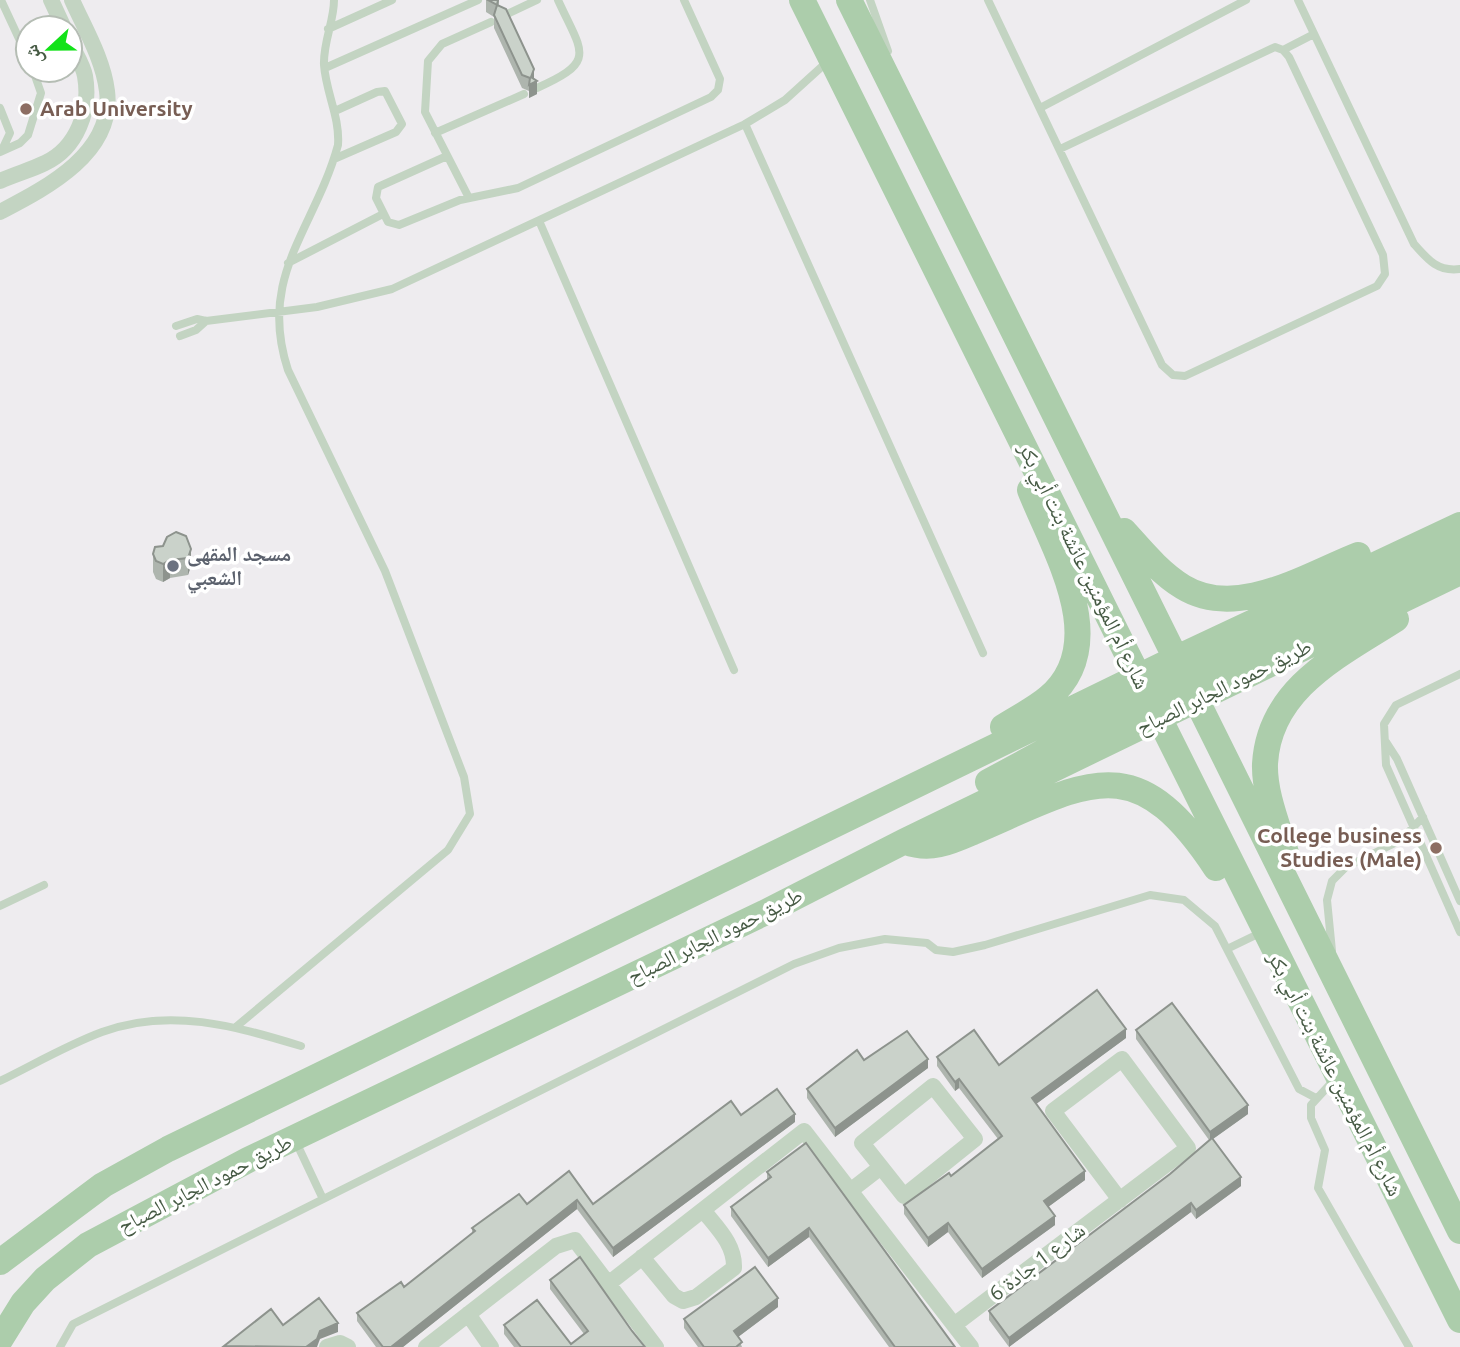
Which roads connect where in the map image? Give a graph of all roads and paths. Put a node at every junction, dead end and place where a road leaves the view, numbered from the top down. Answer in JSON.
{"nodes":[{"id":1,"x":1,"y":0,"type":"edge"},
{"id":2,"x":72,"y":0,"type":"edge"},
{"id":3,"x":334,"y":0,"type":"edge"},
{"id":4,"x":392,"y":0,"type":"edge"},
{"id":5,"x":478,"y":0,"type":"edge"},
{"id":6,"x":537,"y":0,"type":"edge"},
{"id":7,"x":558,"y":0,"type":"edge"},
{"id":8,"x":684,"y":0,"type":"edge"},
{"id":9,"x":802,"y":0,"type":"edge"},
{"id":10,"x":849,"y":0,"type":"edge"},
{"id":11,"x":870,"y":0,"type":"edge"},
{"id":12,"x":988,"y":0,"type":"edge"},
{"id":13,"x":1246,"y":0,"type":"edge"},
{"id":14,"x":1298,"y":0,"type":"edge"},
{"id":15,"x":503,"y":16,"type":"edge"},
{"id":16,"x":491,"y":22,"type":"dead end"},
{"id":17,"x":14,"y":28,"type":"edge"},
{"id":18,"x":328,"y":29,"type":"junction"},
{"id":19,"x":1314,"y":34,"type":"junction"},
{"id":20,"x":1283,"y":50,"type":"junction"},
{"id":21,"x":831,"y":58,"type":"junction"},
{"id":22,"x":325,"y":68,"type":"junction"},
{"id":23,"x":84,"y":72,"type":"edge"},
{"id":24,"x":38,"y":84,"type":"edge"},
{"id":25,"x":537,"y":88,"type":"edge"},
{"id":26,"x":524,"y":94,"type":"dead end"},
{"id":27,"x":0,"y":108,"type":"edge"},
{"id":28,"x":1040,"y":108,"type":"junction"},
{"id":29,"x":335,"y":111,"type":"junction"},
{"id":30,"x":745,"y":124,"type":"junction"},
{"id":31,"x":910,"y":124,"type":"junction"},
{"id":32,"x":435,"y":133,"type":"junction"},
{"id":33,"x":1060,"y":149,"type":"junction"},
{"id":34,"x":0,"y":151,"type":"edge"},
{"id":35,"x":447,"y":156,"type":"junction"},
{"id":36,"x":334,"y":159,"type":"junction"},
{"id":37,"x":0,"y":181,"type":"edge"},
{"id":38,"x":469,"y":198,"type":"junction"},
{"id":39,"x":0,"y":212,"type":"edge"},
{"id":40,"x":383,"y":214,"type":"junction"},
{"id":41,"x":540,"y":223,"type":"junction"},
{"id":42,"x":288,"y":262,"type":"junction"},
{"id":43,"x":1460,"y":269,"type":"edge"},
{"id":44,"x":278,"y":311,"type":"junction"},
{"id":45,"x":206,"y":321,"type":"junction"},
{"id":46,"x":176,"y":326,"type":"dead end"},
{"id":47,"x":180,"y":336,"type":"dead end"},
{"id":48,"x":986,"y":366,"type":"junction"},
{"id":49,"x":1105,"y":510,"type":"junction"},
{"id":50,"x":1454,"y":536,"type":"edge"},
{"id":51,"x":1460,"y":572,"type":"edge"},
{"id":52,"x":1460,"y":579,"type":"edge"},
{"id":53,"x":983,"y":653,"type":"dead end"},
{"id":54,"x":733,"y":670,"type":"dead end"},
{"id":55,"x":1460,"y":674,"type":"edge"},
{"id":56,"x":1187,"y":680,"type":"junction"},
{"id":57,"x":1149,"y":698,"type":"junction"},
{"id":58,"x":1386,"y":742,"type":"junction"},
{"id":59,"x":910,"y":788,"type":"junction"},
{"id":60,"x":1423,"y":817,"type":"junction"},
{"id":61,"x":1414,"y":828,"type":"junction"},
{"id":62,"x":1401,"y":840,"type":"junction"},
{"id":63,"x":905,"y":841,"type":"junction"},
{"id":64,"x":1421,"y":842,"type":"junction"},
{"id":65,"x":44,"y":885,"type":"dead end"},
{"id":66,"x":1460,"y":901,"type":"edge"},
{"id":67,"x":0,"y":906,"type":"edge"},
{"id":68,"x":1305,"y":919,"type":"junction"},
{"id":69,"x":1262,"y":932,"type":"junction"},
{"id":70,"x":1460,"y":932,"type":"edge"},
{"id":71,"x":1227,"y":949,"type":"junction"},
{"id":72,"x":1336,"y":985,"type":"junction"},
{"id":73,"x":237,"y":1026,"type":"junction"},
{"id":74,"x":301,"y":1046,"type":"dead end"},
{"id":75,"x":1337,"y":1078,"type":"junction"},
{"id":76,"x":0,"y":1081,"type":"edge"},
{"id":77,"x":1316,"y":1098,"type":"junction"},
{"id":78,"x":294,"y":1138,"type":"junction"},
{"id":79,"x":881,"y":1167,"type":"junction"},
{"id":80,"x":850,"y":1191,"type":"junction"},
{"id":81,"x":323,"y":1199,"type":"junction"},
{"id":82,"x":1120,"y":1200,"type":"junction"},
{"id":83,"x":703,"y":1210,"type":"junction"},
{"id":84,"x":1460,"y":1231,"type":"edge"},
{"id":85,"x":642,"y":1257,"type":"junction"},
{"id":86,"x":0,"y":1262,"type":"edge"},
{"id":87,"x":608,"y":1284,"type":"junction"},
{"id":88,"x":468,"y":1314,"type":"junction"},
{"id":89,"x":1460,"y":1320,"type":"edge"},
{"id":90,"x":954,"y":1325,"type":"junction"},
{"id":91,"x":0,"y":1340,"type":"edge"},
{"id":92,"x":60,"y":1347,"type":"edge"},
{"id":93,"x":327,"y":1347,"type":"edge"},
{"id":94,"x":348,"y":1347,"type":"edge"},
{"id":95,"x":426,"y":1347,"type":"edge"},
{"id":96,"x":491,"y":1347,"type":"edge"},
{"id":97,"x":656,"y":1347,"type":"edge"},
{"id":98,"x":971,"y":1347,"type":"edge"},
{"id":99,"x":1409,"y":1347,"type":"edge"}],
"edges":[{"from":1,"to":17,"type":"lane"},
{"from":2,"to":39,"type":"street"},
{"from":3,"to":18,"type":"lane"},
{"from":4,"to":18,"type":"lane"},
{"from":5,"to":22,"type":"lane"},
{"from":6,"to":15,"type":"lane"},
{"from":7,"to":25,"type":"lane"},
{"from":8,"to":38,"type":"lane"},
{"from":9,"to":21,"type":"main road","name":"شارع أم المؤمنين عائشة بنت أبي بكر"},
{"from":10,"to":31,"type":"main road","name":"شارع أم المؤمنين عائشة بنت أبي بكر"},
{"from":11,"to":31,"type":"lane"},
{"from":12,"to":28,"type":"lane"},
{"from":13,"to":28,"type":"lane"},
{"from":14,"to":19,"type":"lane"},
{"from":16,"to":32,"type":"lane"},
{"from":18,"to":22,"type":"lane"},
{"from":19,"to":20,"type":"lane"},
{"from":19,"to":43,"type":"lane"},
{"from":20,"to":33,"type":"lane"},
{"from":20,"to":33,"type":"lane"},
{"from":21,"to":30,"type":"lane"},
{"from":21,"to":48,"type":"main road","name":"شارع أم المؤمنين عائشة بنت أبي بكر"},
{"from":22,"to":29,"type":"lane"},
{"from":23,"to":37,"type":"street"},
{"from":24,"to":34,"type":"lane"},
{"from":26,"to":32,"type":"lane"},
{"from":27,"to":34,"type":"lane"},
{"from":28,"to":33,"type":"lane"},
{"from":29,"to":36,"type":"lane"},
{"from":29,"to":36,"type":"lane"},
{"from":30,"to":41,"type":"lane"},
{"from":30,"to":53,"type":"lane"},
{"from":31,"to":49,"type":"main road","name":"شارع أم المؤمنين عائشة بنت أبي بكر"},
{"from":32,"to":35,"type":"lane"},
{"from":35,"to":38,"type":"lane"},
{"from":35,"to":40,"type":"lane"},
{"from":36,"to":42,"type":"lane"},
{"from":38,"to":40,"type":"lane"},
{"from":40,"to":42,"type":"lane"},
{"from":41,"to":44,"type":"lane"},
{"from":41,"to":54,"type":"lane"},
{"from":42,"to":44,"type":"lane"},
{"from":44,"to":45,"type":"lane"},
{"from":44,"to":73,"type":"lane"},
{"from":45,"to":46,"type":"lane"},
{"from":45,"to":47,"type":"lane"},
{"from":48,"to":57,"type":"main road","name":"شارع أم المؤمنين عائشة بنت أبي بكر"},
{"from":48,"to":59,"type":"main road"},
{"from":49,"to":50,"type":"main road"},
{"from":49,"to":56,"type":"main road","name":"شارع أم المؤمنين عائشة بنت أبي بكر"},
{"from":50,"to":56,"type":"main road","name":"طريق حمود الجابر الصباح"},
{"from":51,"to":56,"type":"main road","name":"طريق حمود الجابر الصباح"},
{"from":52,"to":68,"type":"main road"},
{"from":55,"to":58,"type":"lane"},
{"from":56,"to":57,"type":"main road","name":"طريق حمود الجابر الصباح"},
{"from":56,"to":57,"type":"main road"},
{"from":56,"to":68,"type":"main road","name":"شارع أم المؤمنين عائشة بنت أبي بكر"},
{"from":57,"to":59,"type":"main road","name":"طريق حمود الجابر الصباح"},
{"from":57,"to":63,"type":"main road"},
{"from":57,"to":69,"type":"main road","name":"شارع أم المؤمنين عائشة بنت أبي بكر"},
{"from":58,"to":60,"type":"lane"},
{"from":58,"to":61,"type":"lane"},
{"from":59,"to":86,"type":"main road","name":"طريق حمود الجابر الصباح"},
{"from":60,"to":61,"type":"lane"},
{"from":60,"to":66,"type":"lane"},
{"from":61,"to":62,"type":"lane"},
{"from":61,"to":64,"type":"lane"},
{"from":62,"to":64,"type":"lane"},
{"from":62,"to":72,"type":"lane"},
{"from":63,"to":69,"type":"main road"},
{"from":63,"to":78,"type":"main road","name":"طريق حمود الجابر الصباح"},
{"from":64,"to":70,"type":"lane"},
{"from":65,"to":67,"type":"lane"},
{"from":68,"to":72,"type":"main road","name":"شارع أم المؤمنين عائشة بنت أبي بكر"},
{"from":69,"to":71,"type":"lane"},
{"from":69,"to":75,"type":"main road","name":"شارع أم المؤمنين عائشة بنت أبي بكر"},
{"from":71,"to":77,"type":"lane"},
{"from":71,"to":81,"type":"lane"},
{"from":72,"to":84,"type":"main road","name":"شارع أم المؤمنين عائشة بنت أبي بكر"},
{"from":73,"to":74,"type":"lane"},
{"from":73,"to":76,"type":"lane"},
{"from":75,"to":77,"type":"lane"},
{"from":75,"to":89,"type":"main road","name":"شارع أم المؤمنين عائشة بنت أبي بكر"},
{"from":77,"to":99,"type":"lane"},
{"from":78,"to":81,"type":"lane"},
{"from":78,"to":91,"type":"main road","name":"طريق حمود الجابر الصباح"},
{"from":79,"to":79,"type":"street"},
{"from":79,"to":80,"type":"street"},
{"from":80,"to":83,"type":"street"},
{"from":80,"to":90,"type":"street"},
{"from":81,"to":92,"type":"lane"},
{"from":82,"to":82,"type":"street","name":"شارع 1 جادة 6"},
{"from":82,"to":90,"type":"street","name":"شارع 1 جادة 6"},
{"from":83,"to":85,"type":"street"},
{"from":83,"to":85,"type":"street"},
{"from":85,"to":87,"type":"street"},
{"from":87,"to":88,"type":"street"},
{"from":87,"to":97,"type":"street"},
{"from":88,"to":95,"type":"street"},
{"from":88,"to":96,"type":"street"},
{"from":90,"to":98,"type":"street"},
{"from":93,"to":94,"type":"street"}]}
